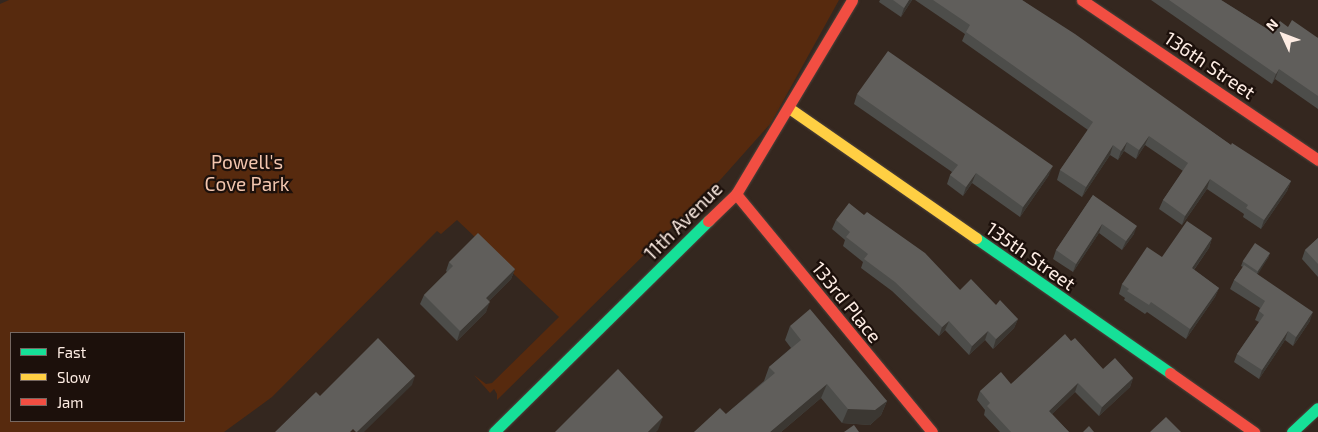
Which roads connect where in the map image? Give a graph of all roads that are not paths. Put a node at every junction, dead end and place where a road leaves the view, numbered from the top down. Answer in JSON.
{"nodes":[{"id":1,"x":852,"y":0,"type":"edge"},
{"id":2,"x":1082,"y":0,"type":"edge"},
{"id":3,"x":789,"y":108,"type":"junction"},
{"id":4,"x":1318,"y":160,"type":"edge"},
{"id":5,"x":736,"y":194,"type":"junction"},
{"id":6,"x":1318,"y":408,"type":"edge"},
{"id":7,"x":494,"y":432,"type":"edge"},
{"id":8,"x":932,"y":432,"type":"edge"},
{"id":9,"x":1254,"y":432,"type":"edge"},
{"id":10,"x":1292,"y":432,"type":"edge"}],
"edges":[{"from":1,"to":3,"type":"street","name":"11th Avenue"},
{"from":2,"to":4,"type":"street","name":"136th Street"},
{"from":3,"to":5,"type":"street","name":"11th Avenue"},
{"from":3,"to":9,"type":"street","name":"135th Street"},
{"from":5,"to":7,"type":"street","name":"11th Avenue"},
{"from":5,"to":8,"type":"street","name":"133rd Place"},
{"from":6,"to":10,"type":"street"}]}
